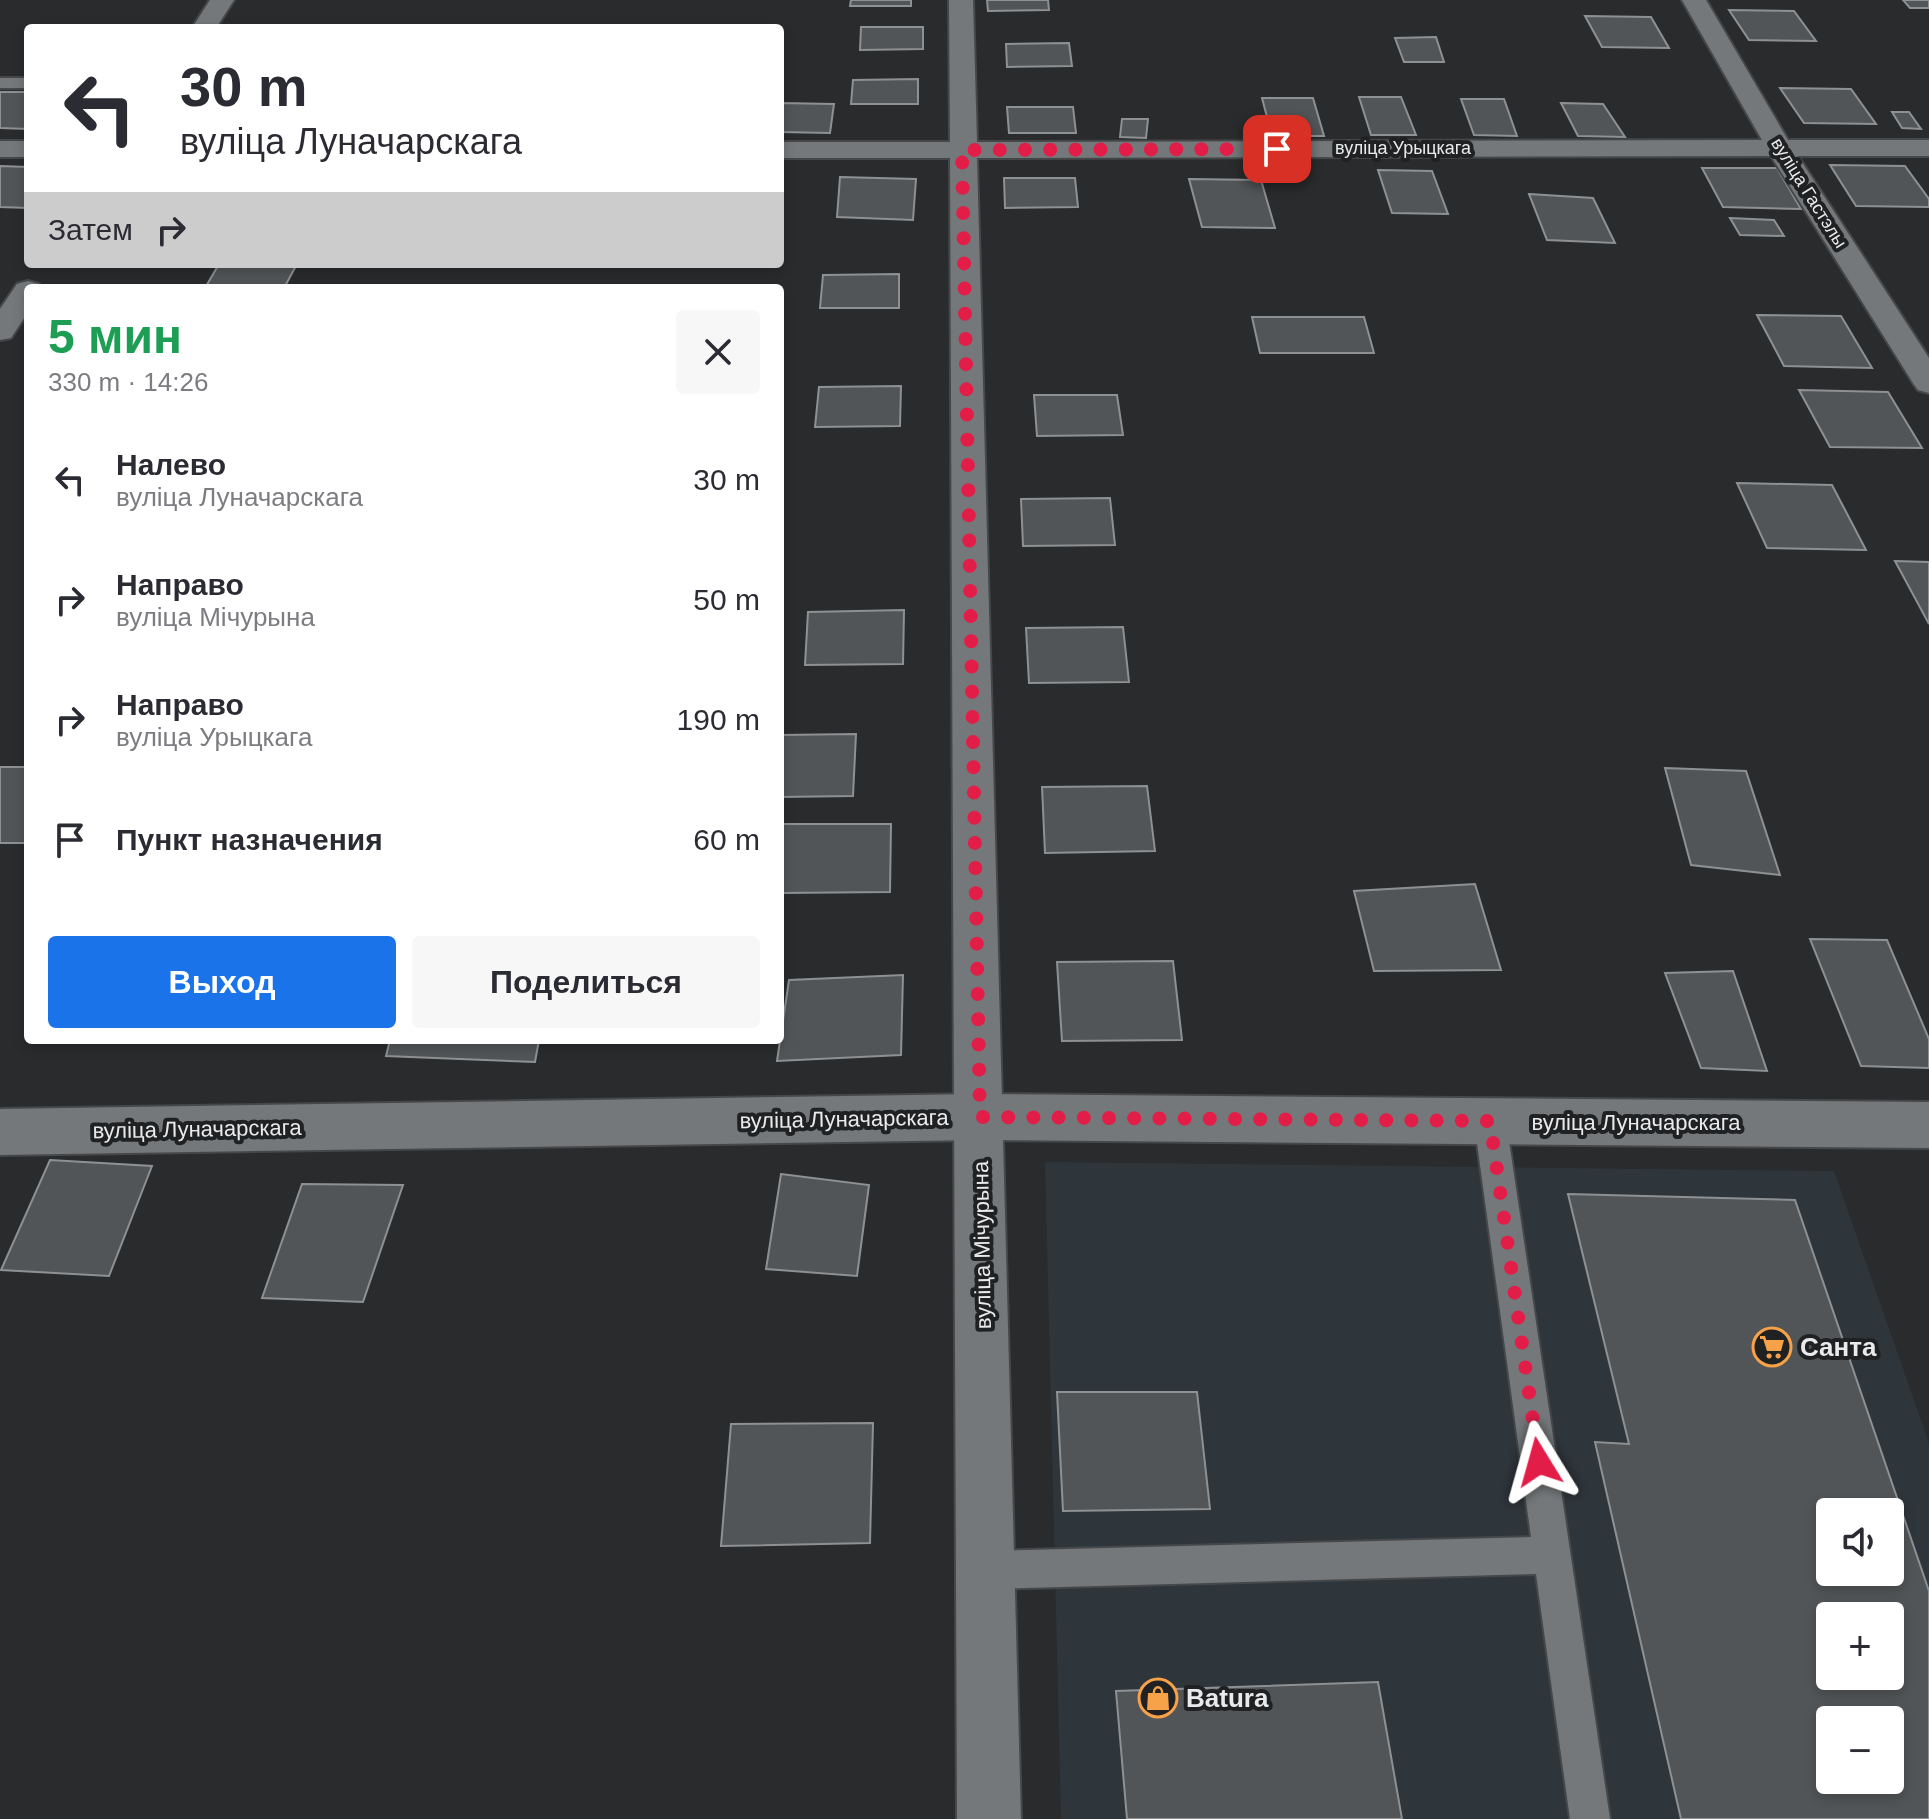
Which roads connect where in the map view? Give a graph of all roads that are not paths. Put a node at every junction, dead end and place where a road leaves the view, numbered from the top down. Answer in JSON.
{"nodes":[{"id":1,"x":222,"y":0,"type":"edge"},
{"id":2,"x":961,"y":0,"type":"edge"},
{"id":3,"x":1694,"y":0,"type":"edge"},
{"id":4,"x":207,"y":24,"type":"edge"},
{"id":5,"x":0,"y":83,"type":"edge"},
{"id":6,"x":24,"y":83,"type":"edge"},
{"id":7,"x":1779,"y":147,"type":"junction"},
{"id":8,"x":1929,"y":148,"type":"edge"},
{"id":9,"x":0,"y":149,"type":"edge"},
{"id":10,"x":24,"y":149,"type":"edge"},
{"id":11,"x":784,"y":150,"type":"edge"},
{"id":12,"x":962,"y":150,"type":"junction"},
{"id":13,"x":24,"y":296,"type":"edge"},
{"id":14,"x":0,"y":331,"type":"edge"},
{"id":15,"x":1929,"y":383,"type":"edge"},
{"id":16,"x":980,"y":1117,"type":"junction"},
{"id":17,"x":1490,"y":1121,"type":"junction"},
{"id":18,"x":1929,"y":1125,"type":"edge"},
{"id":19,"x":0,"y":1132,"type":"edge"},
{"id":20,"x":1552,"y":1555,"type":"junction"},
{"id":21,"x":986,"y":1570,"type":"junction"},
{"id":22,"x":989,"y":1819,"type":"edge"},
{"id":23,"x":1590,"y":1819,"type":"edge"}],
"edges":[{"from":1,"to":4,"type":"street"},
{"from":2,"to":12,"type":"street","name":"вуліца Мічурына"},
{"from":3,"to":7,"type":"street","name":"вуліца Гастэлы"},
{"from":5,"to":6,"type":"lane"},
{"from":7,"to":8,"type":"street","name":"вуліца Урыцкага"},
{"from":7,"to":12,"type":"street","name":"вуліца Урыцкага"},
{"from":7,"to":15,"type":"street","name":"вуліца Гастэлы"},
{"from":9,"to":10,"type":"street"},
{"from":11,"to":12,"type":"street","name":"вуліца Урыцкага"},
{"from":12,"to":16,"type":"street","name":"вуліца Мічурына"},
{"from":13,"to":14,"type":"street"},
{"from":16,"to":17,"type":"street","name":"вуліца Луначарскага"},
{"from":16,"to":19,"type":"street","name":"вуліца Луначарскага"},
{"from":16,"to":21,"type":"street","name":"вуліца Мічурына"},
{"from":17,"to":18,"type":"street","name":"вуліца Луначарскага"},
{"from":17,"to":20,"type":"lane"},
{"from":20,"to":21,"type":"lane"},
{"from":20,"to":23,"type":"lane"},
{"from":21,"to":22,"type":"street","name":"вуліца Мічурына"}]}
